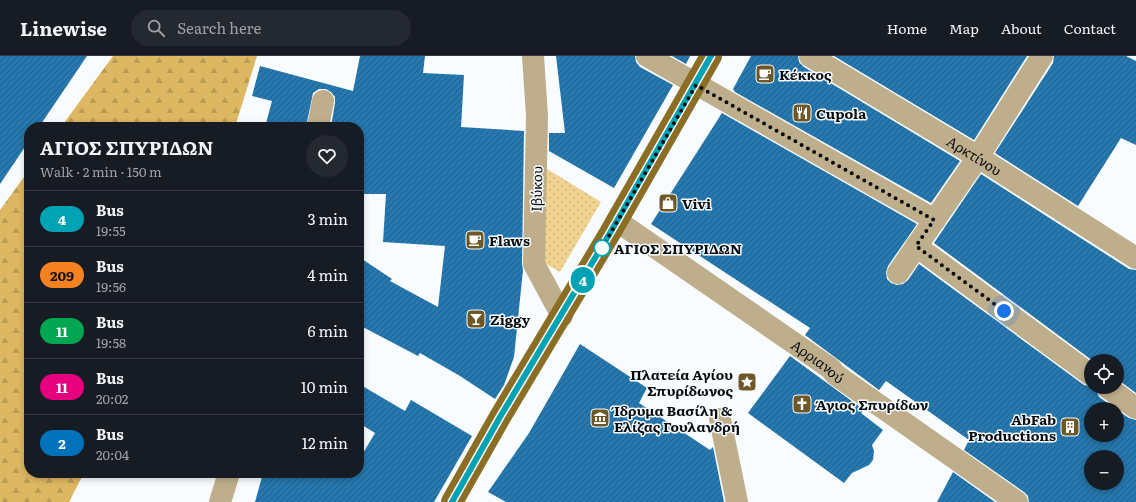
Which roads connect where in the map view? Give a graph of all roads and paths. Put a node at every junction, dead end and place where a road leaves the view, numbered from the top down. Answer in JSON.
{"nodes":[{"id":1,"x":533,"y":56,"type":"edge"},
{"id":2,"x":647,"y":56,"type":"edge"},
{"id":3,"x":711,"y":56,"type":"edge"},
{"id":4,"x":810,"y":56,"type":"edge"},
{"id":5,"x":1042,"y":56,"type":"edge"},
{"id":6,"x":696,"y":85,"type":"junction"},
{"id":7,"x":323,"y":101,"type":"dead end"},
{"id":8,"x":319,"y":122,"type":"edge"},
{"id":9,"x":978,"y":157,"type":"junction"},
{"id":10,"x":934,"y":220,"type":"junction"},
{"id":11,"x":617,"y":221,"type":"junction"},
{"id":12,"x":916,"y":246,"type":"junction"},
{"id":13,"x":1136,"y":258,"type":"edge"},
{"id":14,"x":898,"y":273,"type":"dead end"},
{"id":15,"x":562,"y":316,"type":"junction"},
{"id":16,"x":1084,"y":370,"type":"edge"},
{"id":17,"x":1117,"y":394,"type":"edge"},
{"id":18,"x":1136,"y":408,"type":"edge"},
{"id":19,"x":720,"y":419,"type":"dead end"},
{"id":20,"x":228,"y":478,"type":"edge"},
{"id":21,"x":220,"y":502,"type":"edge"},
{"id":22,"x":453,"y":502,"type":"edge"},
{"id":23,"x":737,"y":502,"type":"edge"},
{"id":24,"x":1017,"y":502,"type":"edge"}],
"edges":[{"from":1,"to":15,"type":"street","name":"Ιβύκου"},
{"from":2,"to":6,"type":"street"},
{"from":3,"to":6,"type":"main road"},
{"from":4,"to":9,"type":"street","name":"Αρκτίνου"},
{"from":5,"to":9,"type":"street"},
{"from":6,"to":10,"type":"street"},
{"from":6,"to":11,"type":"main road"},
{"from":7,"to":8,"type":"street"},
{"from":9,"to":10,"type":"street"},
{"from":9,"to":13,"type":"street","name":"Αρκτίνου"},
{"from":10,"to":12,"type":"street"},
{"from":11,"to":15,"type":"main road"},
{"from":11,"to":24,"type":"street","name":"Αρριανού"},
{"from":12,"to":14,"type":"street"},
{"from":12,"to":16,"type":"street"},
{"from":15,"to":22,"type":"main road"},
{"from":17,"to":18,"type":"street"},
{"from":19,"to":23,"type":"street"},
{"from":20,"to":21,"type":"street"}]}
